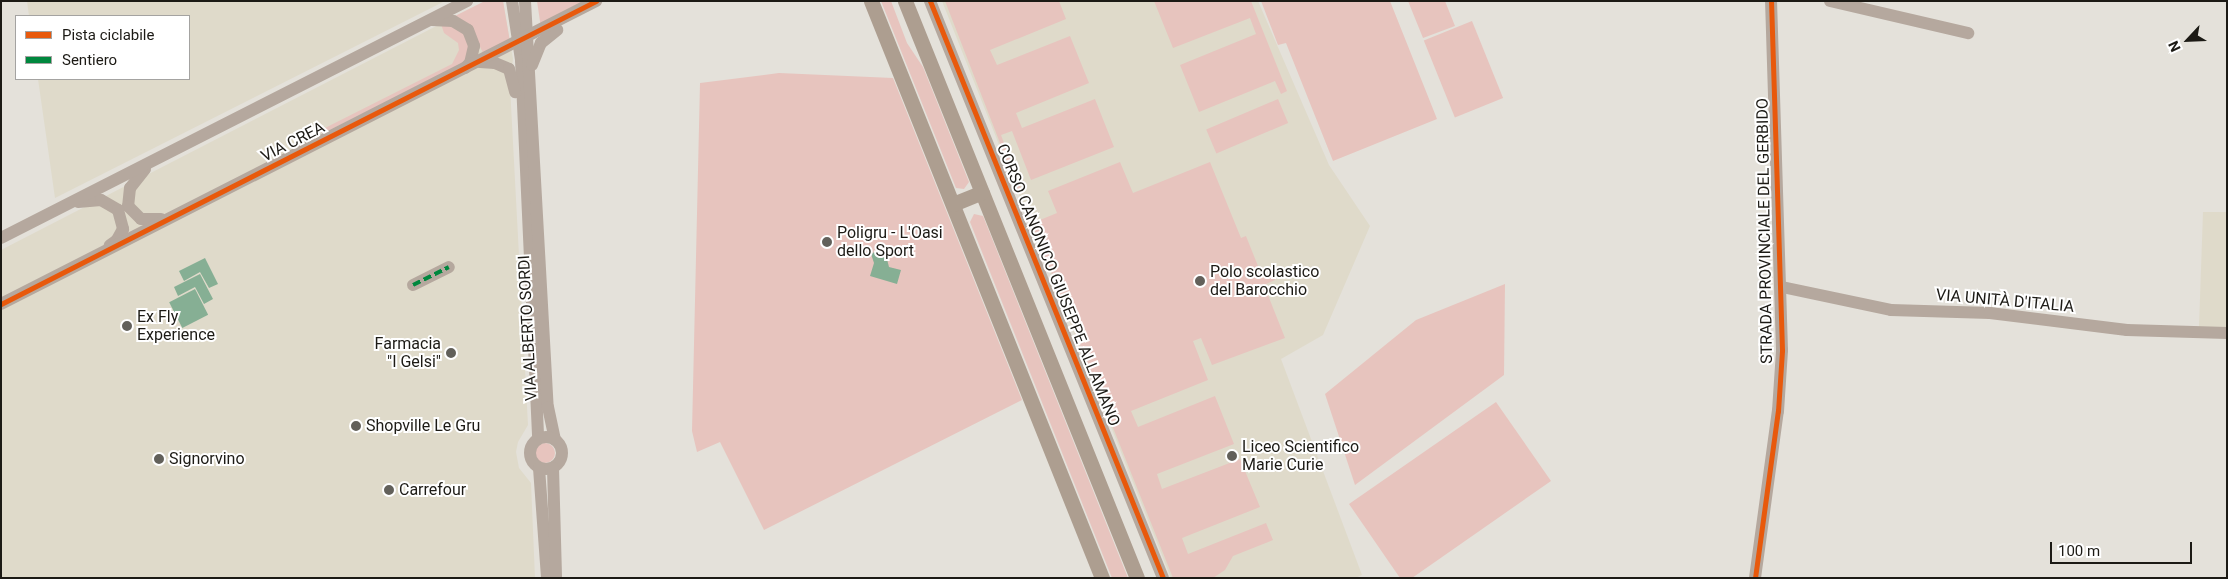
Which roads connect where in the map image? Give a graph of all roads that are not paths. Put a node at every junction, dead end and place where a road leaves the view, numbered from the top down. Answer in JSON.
{"nodes":[{"id":1,"x":467,"y":1,"type":"edge"},
{"id":2,"x":512,"y":1,"type":"edge"},
{"id":3,"x":525,"y":1,"type":"edge"},
{"id":4,"x":596,"y":1,"type":"edge"},
{"id":5,"x":871,"y":1,"type":"edge"},
{"id":6,"x":905,"y":1,"type":"edge"},
{"id":7,"x":930,"y":1,"type":"edge"},
{"id":8,"x":1772,"y":1,"type":"edge"},
{"id":9,"x":1830,"y":1,"type":"edge"},
{"id":10,"x":580,"y":10,"type":"junction"},
{"id":11,"x":430,"y":20,"type":"junction"},
{"id":12,"x":1968,"y":34,"type":"dead end"},
{"id":13,"x":523,"y":40,"type":"junction"},
{"id":14,"x":478,"y":62,"type":"junction"},
{"id":15,"x":463,"y":69,"type":"junction"},
{"id":16,"x":531,"y":70,"type":"junction"},
{"id":17,"x":526,"y":156,"type":"junction"},
{"id":18,"x":153,"y":161,"type":"junction"},
{"id":19,"x":982,"y":192,"type":"junction"},
{"id":20,"x":69,"y":203,"type":"junction"},
{"id":21,"x":953,"y":204,"type":"junction"},
{"id":22,"x":534,"y":214,"type":"junction"},
{"id":23,"x":171,"y":218,"type":"junction"},
{"id":24,"x":1,"y":238,"type":"edge"},
{"id":25,"x":89,"y":260,"type":"junction"},
{"id":26,"x":449,"y":267,"type":"dead end"},
{"id":27,"x":413,"y":285,"type":"dead end"},
{"id":28,"x":1782,"y":287,"type":"junction"},
{"id":29,"x":1,"y":304,"type":"edge"},
{"id":30,"x":2227,"y":333,"type":"edge"},
{"id":31,"x":538,"y":439,"type":"junction"},
{"id":32,"x":555,"y":439,"type":"junction"},
{"id":33,"x":539,"y":468,"type":"junction"},
{"id":34,"x":554,"y":468,"type":"junction"},
{"id":35,"x":547,"y":578,"type":"edge"},
{"id":36,"x":556,"y":578,"type":"edge"},
{"id":37,"x":1102,"y":578,"type":"edge"},
{"id":38,"x":1137,"y":578,"type":"edge"},
{"id":39,"x":1163,"y":578,"type":"edge"},
{"id":40,"x":1755,"y":578,"type":"edge"}],
"edges":[{"from":1,"to":11,"type":"street","name":"VIA CREA"},
{"from":2,"to":13,"type":"street","name":"VIA ALBERTO SORDI"},
{"from":3,"to":13,"type":"street","name":"VIA ALBERTO SORDI"},
{"from":4,"to":10,"type":"street","name":"VIA CREA"},
{"from":5,"to":21,"type":"main road"},
{"from":6,"to":19,"type":"main road"},
{"from":7,"to":39,"type":"street","name":"CORSO CANONICO GIUSEPPE ALLAMANO"},
{"from":8,"to":28,"type":"street","name":"STRADA PROVINCIALE DEL GERBIDO"},
{"from":9,"to":12,"type":"street"},
{"from":10,"to":13,"type":"street","name":"VIA CREA"},
{"from":10,"to":16,"type":"street","name":"VIA CREA"},
{"from":11,"to":15,"type":"street"},
{"from":11,"to":18,"type":"street","name":"VIA CREA"},
{"from":13,"to":14,"type":"street","name":"VIA CREA"},
{"from":13,"to":16,"type":"street","name":"VIA ALBERTO SORDI"},
{"from":13,"to":17,"type":"street","name":"VIA ALBERTO SORDI"},
{"from":14,"to":15,"type":"street","name":"VIA CREA"},
{"from":14,"to":17,"type":"street","name":"VIA ALBERTO SORDI"},
{"from":15,"to":23,"type":"street","name":"VIA CREA"},
{"from":16,"to":22,"type":"street","name":"VIA ALBERTO SORDI"},
{"from":17,"to":22,"type":"street","name":"VIA ALBERTO SORDI"},
{"from":18,"to":20,"type":"street","name":"VIA CREA"},
{"from":18,"to":23,"type":"street","name":"VIA CREA"},
{"from":19,"to":21,"type":"main road"},
{"from":19,"to":38,"type":"main road"},
{"from":20,"to":24,"type":"street","name":"VIA CREA"},
{"from":20,"to":25,"type":"street","name":"VIA CREA"},
{"from":21,"to":37,"type":"main road"},
{"from":22,"to":31,"type":"street","name":"VIA ALBERTO SORDI"},
{"from":22,"to":32,"type":"street","name":"VIA ALBERTO SORDI"},
{"from":23,"to":25,"type":"street","name":"VIA CREA"},
{"from":25,"to":29,"type":"street","name":"VIA CREA"},
{"from":26,"to":27,"type":"street"},
{"from":28,"to":30,"type":"street","name":"VIA UNITÀ D'ITALIA"},
{"from":28,"to":40,"type":"street","name":"STRADA PROVINCIALE DEL GERBIDO"},
{"from":31,"to":32,"type":"street"},
{"from":31,"to":33,"type":"street","name":"VIA ALBERTO SORDI"},
{"from":32,"to":34,"type":"street","name":"VIA ALBERTO SORDI"},
{"from":33,"to":34,"type":"street"},
{"from":33,"to":35,"type":"street","name":"VIA ALBERTO SORDI"},
{"from":34,"to":36,"type":"street","name":"VIA ALBERTO SORDI"}]}
